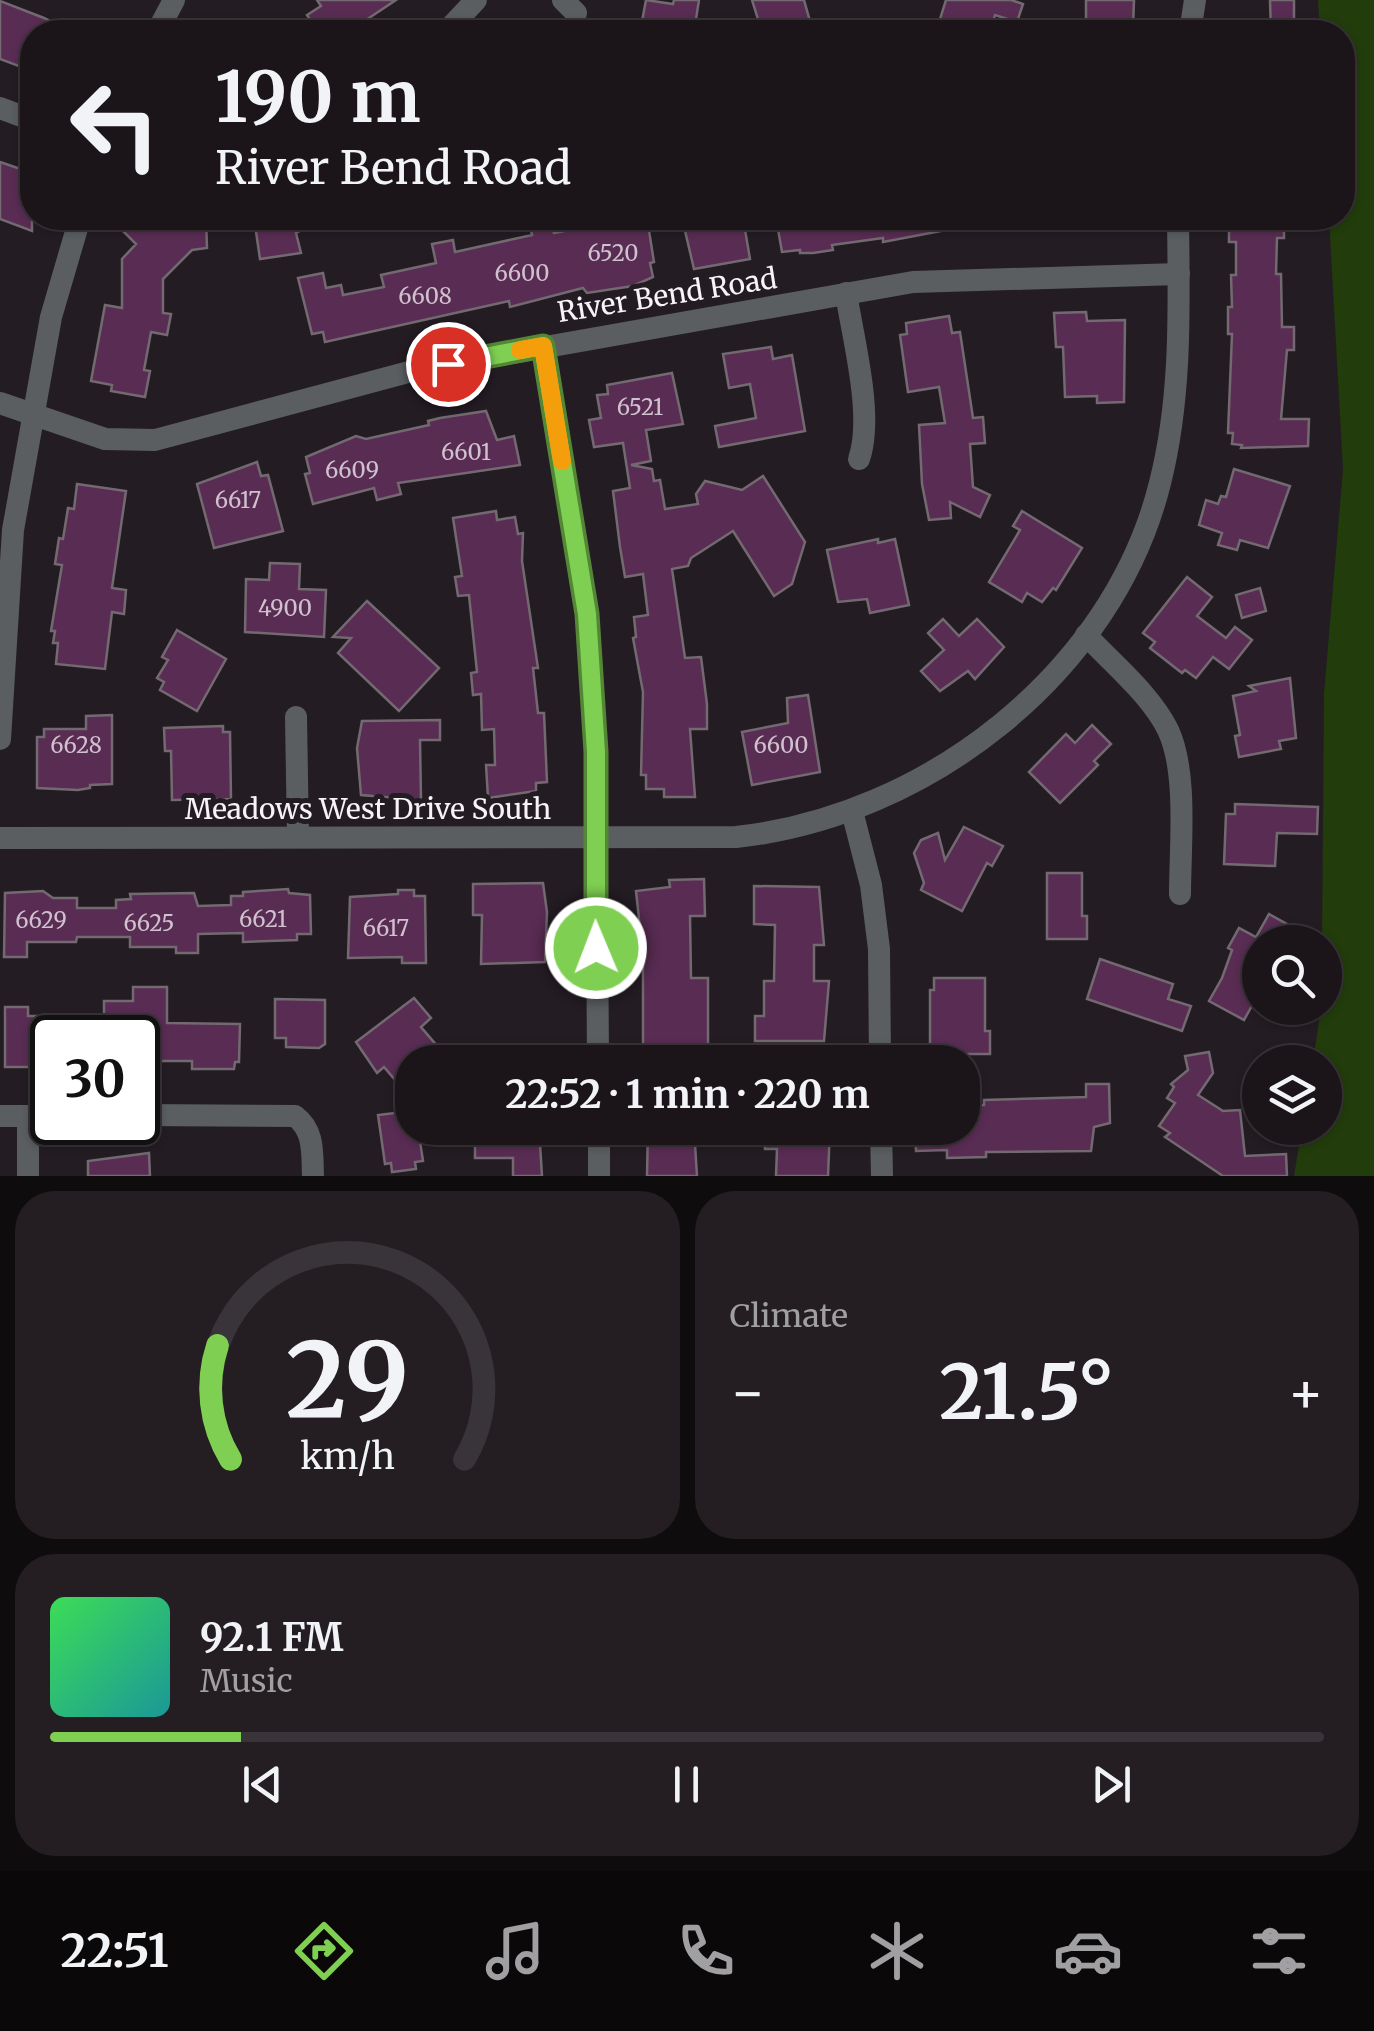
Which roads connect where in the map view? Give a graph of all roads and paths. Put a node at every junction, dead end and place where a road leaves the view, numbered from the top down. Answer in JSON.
{"nodes":[{"id":1,"x":476,"y":0,"type":"edge"},
{"id":2,"x":457,"y":20,"type":"edge"},
{"id":3,"x":76,"y":230,"type":"edge"},
{"id":4,"x":1178,"y":230,"type":"edge"},
{"id":5,"x":1179,"y":274,"type":"junction"},
{"id":6,"x":846,"y":293,"type":"junction"},
{"id":7,"x":543,"y":346,"type":"junction"},
{"id":8,"x":0,"y":403,"type":"edge"},
{"id":9,"x":34,"y":415,"type":"junction"},
{"id":10,"x":858,"y":459,"type":"dead end"},
{"id":11,"x":1086,"y":635,"type":"junction"},
{"id":12,"x":296,"y":718,"type":"dead end"},
{"id":13,"x":0,"y":739,"type":"edge"},
{"id":14,"x":852,"y":812,"type":"junction"},
{"id":15,"x":0,"y":838,"type":"edge"},
{"id":16,"x":298,"y":838,"type":"junction"},
{"id":17,"x":595,"y":840,"type":"junction"},
{"id":18,"x":1180,"y":894,"type":"dead end"},
{"id":19,"x":598,"y":1045,"type":"edge"},
{"id":20,"x":880,"y":1045,"type":"edge"},
{"id":21,"x":160,"y":1115,"type":"edge"},
{"id":22,"x":0,"y":1116,"type":"edge"},
{"id":23,"x":28,"y":1116,"type":"joint"},
{"id":24,"x":599,"y":1145,"type":"edge"},
{"id":25,"x":881,"y":1145,"type":"edge"},
{"id":26,"x":28,"y":1176,"type":"edge"},
{"id":27,"x":313,"y":1176,"type":"edge"},
{"id":28,"x":600,"y":1176,"type":"edge"},
{"id":29,"x":882,"y":1176,"type":"edge"}],
"edges":[{"from":1,"to":2,"type":"street"},
{"from":3,"to":9,"type":"street"},
{"from":4,"to":5,"type":"street","name":"Meadows West Drive South"},
{"from":5,"to":6,"type":"street","name":"River Bend Road"},
{"from":5,"to":11,"type":"street","name":"Meadows West Drive South"},
{"from":6,"to":7,"type":"street","name":"River Bend Road"},
{"from":6,"to":10,"type":"street"},
{"from":7,"to":9,"type":"street","name":"River Bend Road"},
{"from":7,"to":17,"type":"street"},
{"from":8,"to":9,"type":"street","name":"River Bend Road"},
{"from":9,"to":13,"type":"street"},
{"from":11,"to":14,"type":"street","name":"Meadows West Drive South"},
{"from":11,"to":18,"type":"street"},
{"from":12,"to":16,"type":"street"},
{"from":14,"to":17,"type":"street","name":"Meadows West Drive South"},
{"from":14,"to":20,"type":"street"},
{"from":15,"to":16,"type":"street","name":"Meadows West Drive South"},
{"from":16,"to":17,"type":"street","name":"Meadows West Drive South"},
{"from":17,"to":19,"type":"street"},
{"from":21,"to":27,"type":"street"},
{"from":22,"to":23,"type":"street"},
{"from":23,"to":26,"type":"street"},
{"from":24,"to":28,"type":"street"},
{"from":25,"to":29,"type":"street"}]}
